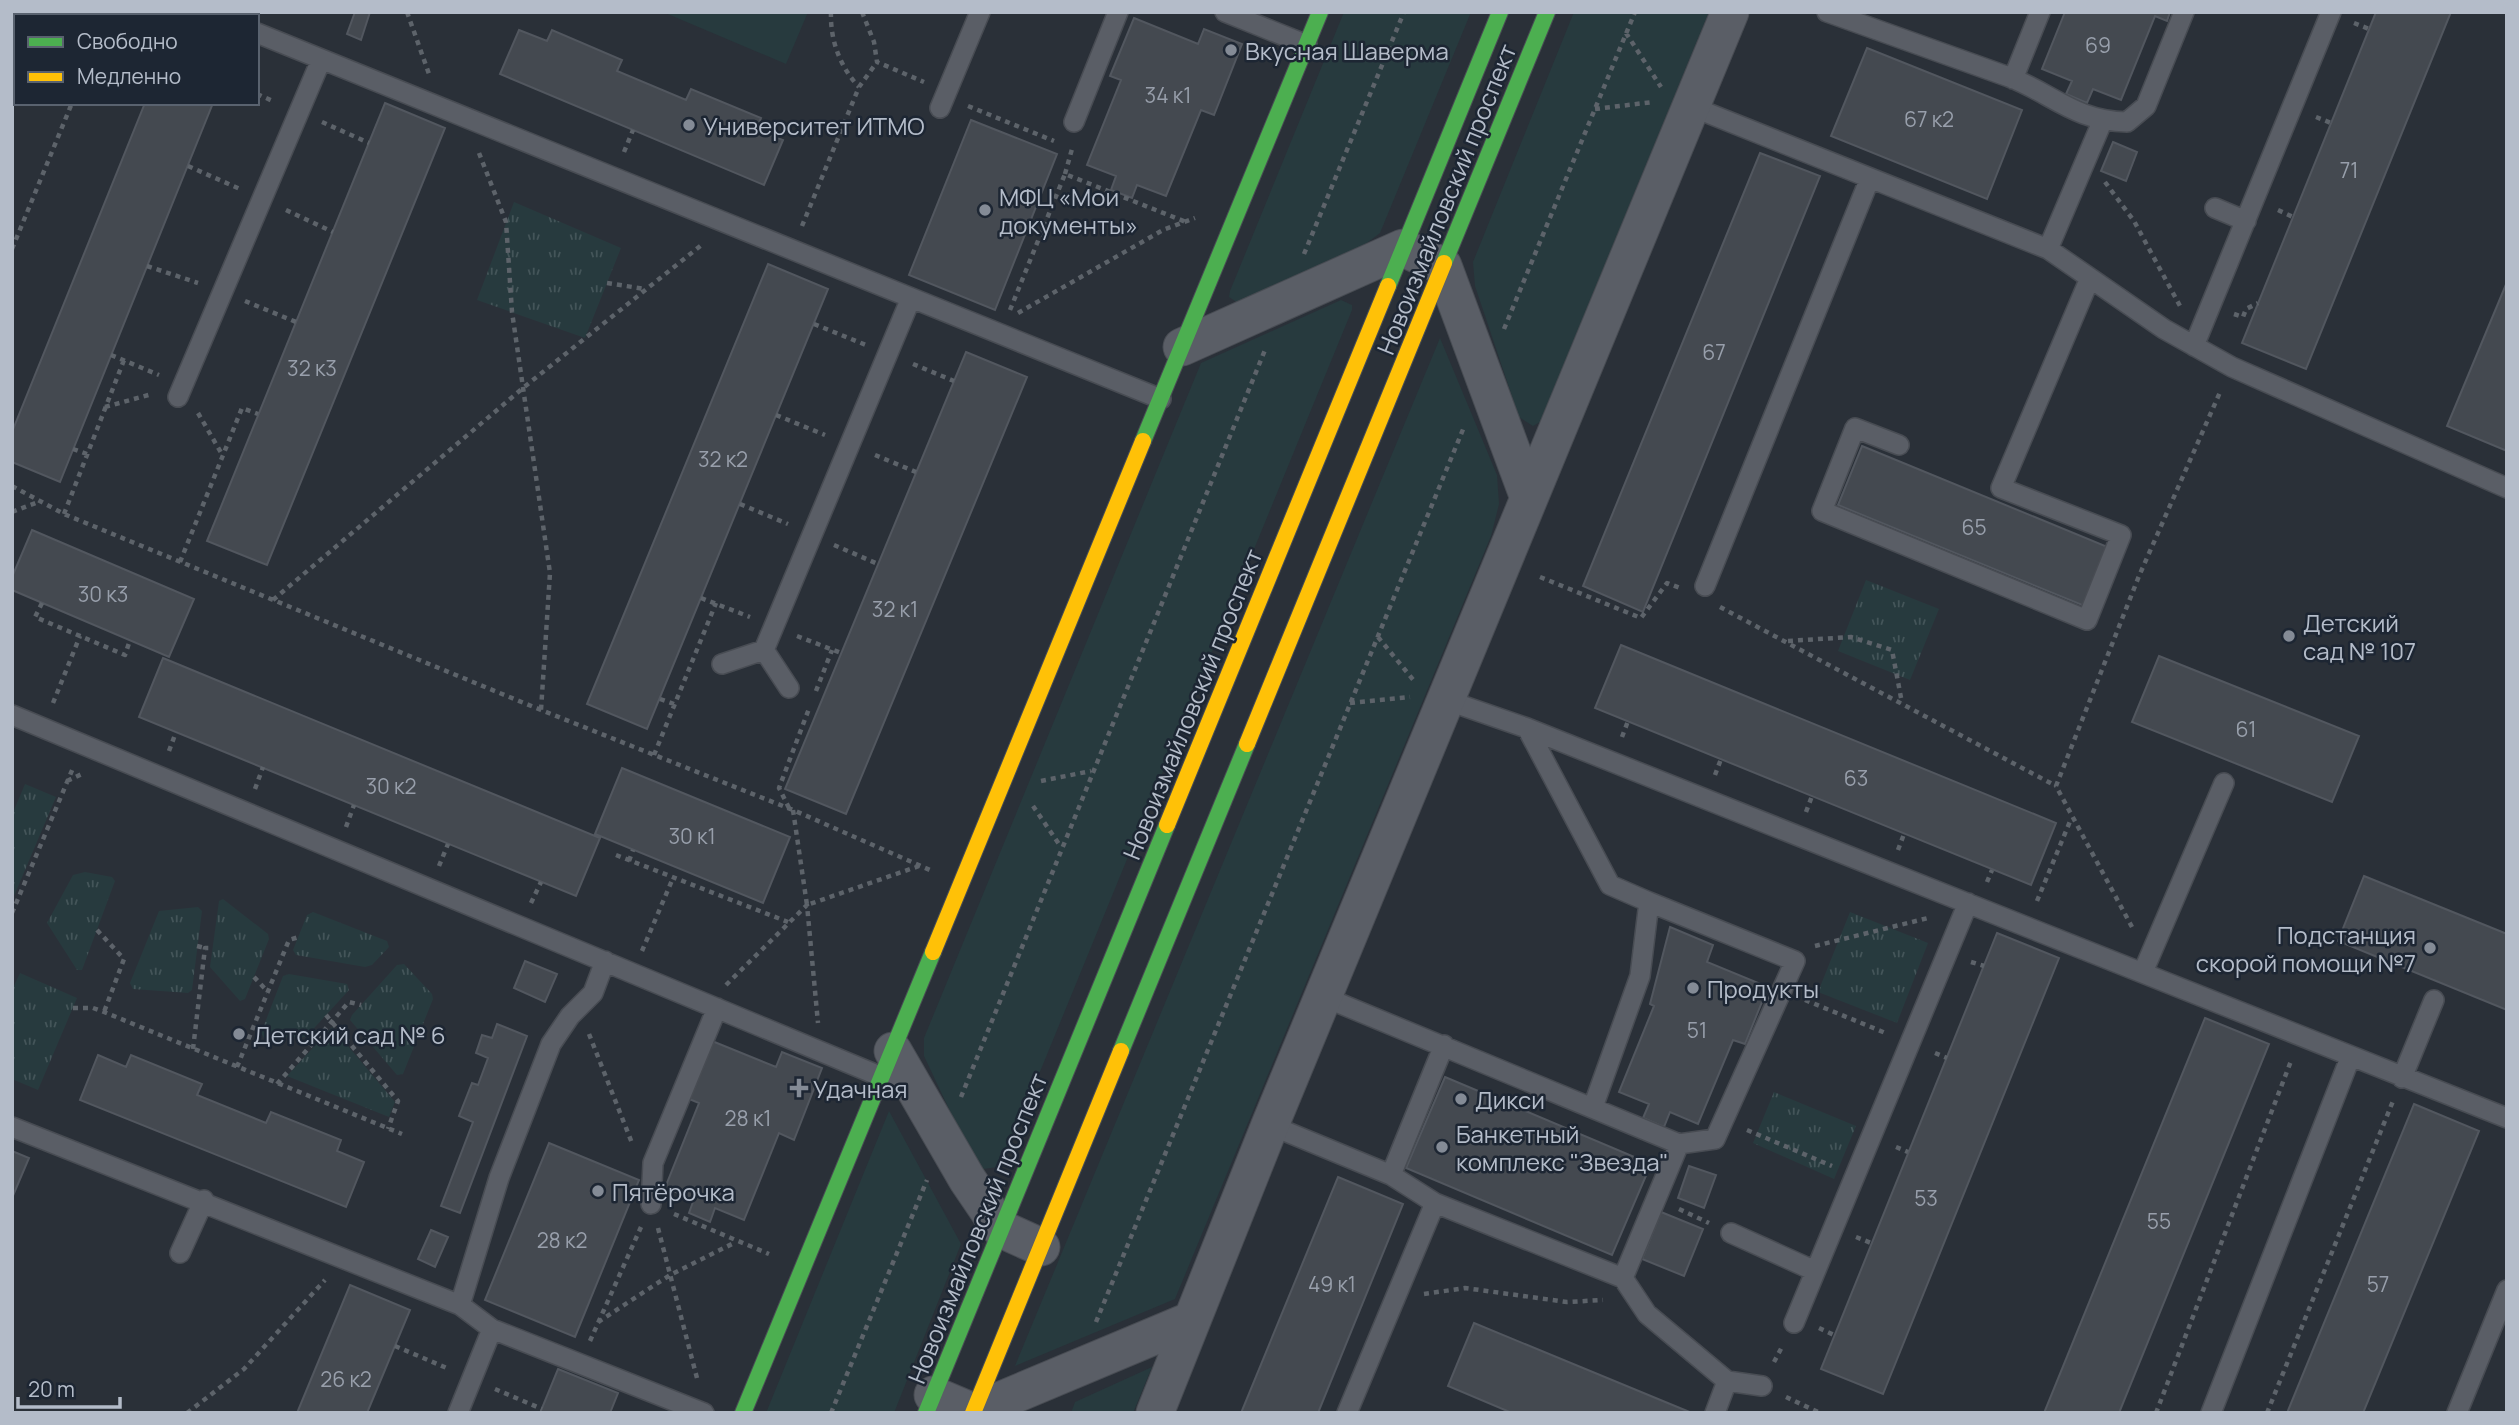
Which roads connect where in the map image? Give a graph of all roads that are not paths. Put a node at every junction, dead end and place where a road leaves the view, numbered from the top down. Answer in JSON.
{"nodes":[{"id":1,"x":980,"y":12,"type":"edge"},
{"id":2,"x":1118,"y":12,"type":"edge"},
{"id":3,"x":1226,"y":12,"type":"edge"},
{"id":4,"x":1320,"y":12,"type":"edge"},
{"id":5,"x":1500,"y":12,"type":"edge"},
{"id":6,"x":1547,"y":12,"type":"edge"},
{"id":7,"x":1730,"y":12,"type":"edge"},
{"id":8,"x":1827,"y":12,"type":"edge"},
{"id":9,"x":2040,"y":12,"type":"edge"},
{"id":10,"x":2184,"y":12,"type":"edge"},
{"id":11,"x":2332,"y":12,"type":"edge"},
{"id":12,"x":259,"y":34,"type":"edge"},
{"id":13,"x":1307,"y":45,"type":"junction"},
{"id":14,"x":321,"y":61,"type":"junction"},
{"id":15,"x":2013,"y":79,"type":"junction"},
{"id":16,"x":1670,"y":99,"type":"junction"},
{"id":17,"x":940,"y":108,"type":"dead end"},
{"id":18,"x":1074,"y":122,"type":"dead end"},
{"id":19,"x":2102,"y":122,"type":"junction"},
{"id":20,"x":1870,"y":178,"type":"junction"},
{"id":21,"x":2215,"y":208,"type":"dead end"},
{"id":22,"x":2246,"y":220,"type":"junction"},
{"id":23,"x":1403,"y":248,"type":"junction"},
{"id":24,"x":2048,"y":249,"type":"junction"},
{"id":25,"x":1443,"y":266,"type":"junction"},
{"id":26,"x":2090,"y":278,"type":"junction"},
{"id":27,"x":911,"y":298,"type":"junction"},
{"id":28,"x":2197,"y":338,"type":"junction"},
{"id":29,"x":1182,"y":347,"type":"junction"},
{"id":30,"x":181,"y":391,"type":"road end"},
{"id":31,"x":1161,"y":399,"type":"junction"},
{"id":32,"x":1899,"y":445,"type":"dead end"},
{"id":33,"x":2507,"y":488,"type":"edge"},
{"id":34,"x":1529,"y":498,"type":"junction"},
{"id":35,"x":1703,"y":594,"type":"road end"},
{"id":36,"x":764,"y":650,"type":"junction"},
{"id":37,"x":722,"y":664,"type":"dead end"},
{"id":38,"x":789,"y":688,"type":"dead end"},
{"id":39,"x":1426,"y":694,"type":"junction"},
{"id":40,"x":12,"y":715,"type":"edge"},
{"id":41,"x":1528,"y":728,"type":"junction"},
{"id":42,"x":2224,"y":783,"type":"dead end"},
{"id":43,"x":1649,"y":902,"type":"junction"},
{"id":44,"x":1969,"y":903,"type":"junction"},
{"id":45,"x":605,"y":961,"type":"junction"},
{"id":46,"x":2143,"y":972,"type":"junction"},
{"id":47,"x":1324,"y":997,"type":"junction"},
{"id":48,"x":2434,"y":1000,"type":"dead end"},
{"id":49,"x":713,"y":1006,"type":"junction"},
{"id":50,"x":1444,"y":1045,"type":"junction"},
{"id":51,"x":2350,"y":1058,"type":"junction"},
{"id":52,"x":887,"y":1064,"type":"junction"},
{"id":53,"x":2402,"y":1078,"type":"junction"},
{"id":54,"x":1592,"y":1107,"type":"junction"},
{"id":55,"x":2507,"y":1118,"type":"edge"},
{"id":56,"x":1270,"y":1125,"type":"junction"},
{"id":57,"x":12,"y":1127,"type":"edge"},
{"id":58,"x":1679,"y":1144,"type":"junction"},
{"id":59,"x":1391,"y":1175,"type":"junction"},
{"id":60,"x":204,"y":1200,"type":"junction"},
{"id":61,"x":651,"y":1203,"type":"road end"},
{"id":62,"x":1435,"y":1203,"type":"junction"},
{"id":63,"x":1001,"y":1229,"type":"junction"},
{"id":64,"x":1731,"y":1233,"type":"road end"},
{"id":65,"x":1041,"y":1247,"type":"junction"},
{"id":66,"x":180,"y":1253,"type":"dead end"},
{"id":67,"x":1815,"y":1271,"type":"junction"},
{"id":68,"x":1623,"y":1278,"type":"junction"},
{"id":69,"x":2507,"y":1290,"type":"edge"},
{"id":70,"x":460,"y":1305,"type":"junction"},
{"id":71,"x":1192,"y":1320,"type":"junction"},
{"id":72,"x":1794,"y":1323,"type":"road end"},
{"id":73,"x":492,"y":1329,"type":"junction"},
{"id":74,"x":1727,"y":1381,"type":"junction"},
{"id":75,"x":1762,"y":1386,"type":"road end"},
{"id":76,"x":929,"y":1404,"type":"edge"},
{"id":77,"x":973,"y":1412,"type":"edge"},
{"id":78,"x":458,"y":1413,"type":"edge"},
{"id":79,"x":704,"y":1413,"type":"edge"},
{"id":80,"x":743,"y":1413,"type":"edge"},
{"id":81,"x":1155,"y":1413,"type":"edge"},
{"id":82,"x":1347,"y":1413,"type":"edge"},
{"id":83,"x":1714,"y":1413,"type":"edge"},
{"id":84,"x":2211,"y":1413,"type":"edge"},
{"id":85,"x":2457,"y":1413,"type":"edge"}],
"edges":[{"from":1,"to":17,"type":"lane"},
{"from":2,"to":18,"type":"lane"},
{"from":3,"to":13,"type":"lane"},
{"from":4,"to":13,"type":"street"},
{"from":5,"to":23,"type":"street","name":"Новоизмайловский проспект"},
{"from":6,"to":25,"type":"street","name":"Новоизмайловский проспект"},
{"from":7,"to":16,"type":"street"},
{"from":8,"to":15,"type":"lane"},
{"from":9,"to":15,"type":"lane"},
{"from":10,"to":19,"type":"lane"},
{"from":11,"to":22,"type":"lane"},
{"from":12,"to":14,"type":"lane"},
{"from":13,"to":29,"type":"street"},
{"from":14,"to":27,"type":"lane"},
{"from":14,"to":30,"type":"lane"},
{"from":15,"to":19,"type":"lane"},
{"from":16,"to":20,"type":"lane"},
{"from":16,"to":34,"type":"street"},
{"from":19,"to":24,"type":"lane"},
{"from":20,"to":24,"type":"lane"},
{"from":20,"to":35,"type":"lane"},
{"from":21,"to":22,"type":"lane"},
{"from":22,"to":28,"type":"lane"},
{"from":23,"to":25,"type":"street"},
{"from":23,"to":29,"type":"street"},
{"from":23,"to":63,"type":"street","name":"Новоизмайловский проспект"},
{"from":24,"to":26,"type":"lane"},
{"from":25,"to":34,"type":"street"},
{"from":25,"to":65,"type":"street","name":"Новоизмайловский проспект"},
{"from":26,"to":28,"type":"lane"},
{"from":26,"to":32,"type":"lane"},
{"from":27,"to":31,"type":"lane"},
{"from":27,"to":36,"type":"lane"},
{"from":28,"to":33,"type":"lane"},
{"from":29,"to":31,"type":"street"},
{"from":31,"to":52,"type":"street"},
{"from":34,"to":39,"type":"street"},
{"from":36,"to":37,"type":"lane"},
{"from":36,"to":38,"type":"lane"},
{"from":39,"to":41,"type":"lane"},
{"from":39,"to":47,"type":"street"},
{"from":40,"to":45,"type":"lane"},
{"from":41,"to":43,"type":"lane"},
{"from":41,"to":44,"type":"lane"},
{"from":42,"to":46,"type":"lane"},
{"from":43,"to":54,"type":"lane"},
{"from":43,"to":58,"type":"lane"},
{"from":44,"to":46,"type":"lane"},
{"from":44,"to":67,"type":"lane"},
{"from":45,"to":49,"type":"lane"},
{"from":45,"to":70,"type":"lane"},
{"from":46,"to":51,"type":"lane"},
{"from":47,"to":50,"type":"lane"},
{"from":47,"to":56,"type":"street"},
{"from":48,"to":53,"type":"lane"},
{"from":49,"to":52,"type":"lane"},
{"from":49,"to":61,"type":"lane"},
{"from":50,"to":54,"type":"lane"},
{"from":50,"to":59,"type":"lane"},
{"from":51,"to":53,"type":"lane"},
{"from":51,"to":84,"type":"lane"},
{"from":52,"to":63,"type":"street"},
{"from":52,"to":80,"type":"street"},
{"from":53,"to":55,"type":"lane"},
{"from":54,"to":58,"type":"lane"},
{"from":56,"to":59,"type":"lane"},
{"from":56,"to":71,"type":"street"},
{"from":57,"to":60,"type":"lane"},
{"from":58,"to":68,"type":"lane"},
{"from":59,"to":62,"type":"lane"},
{"from":60,"to":66,"type":"lane"},
{"from":60,"to":70,"type":"lane"},
{"from":62,"to":68,"type":"lane"},
{"from":62,"to":82,"type":"lane"},
{"from":63,"to":65,"type":"street"},
{"from":63,"to":76,"type":"street","name":"Новоизмайловский проспект"},
{"from":64,"to":67,"type":"lane"},
{"from":65,"to":77,"type":"street","name":"Новоизмайловский проспект"},
{"from":67,"to":72,"type":"lane"},
{"from":68,"to":74,"type":"lane"},
{"from":69,"to":85,"type":"lane"},
{"from":70,"to":73,"type":"lane"},
{"from":71,"to":77,"type":"street"},
{"from":71,"to":81,"type":"street"},
{"from":73,"to":78,"type":"lane"},
{"from":73,"to":79,"type":"lane"},
{"from":74,"to":75,"type":"lane"},
{"from":74,"to":83,"type":"lane"},
{"from":76,"to":77,"type":"street"}]}
